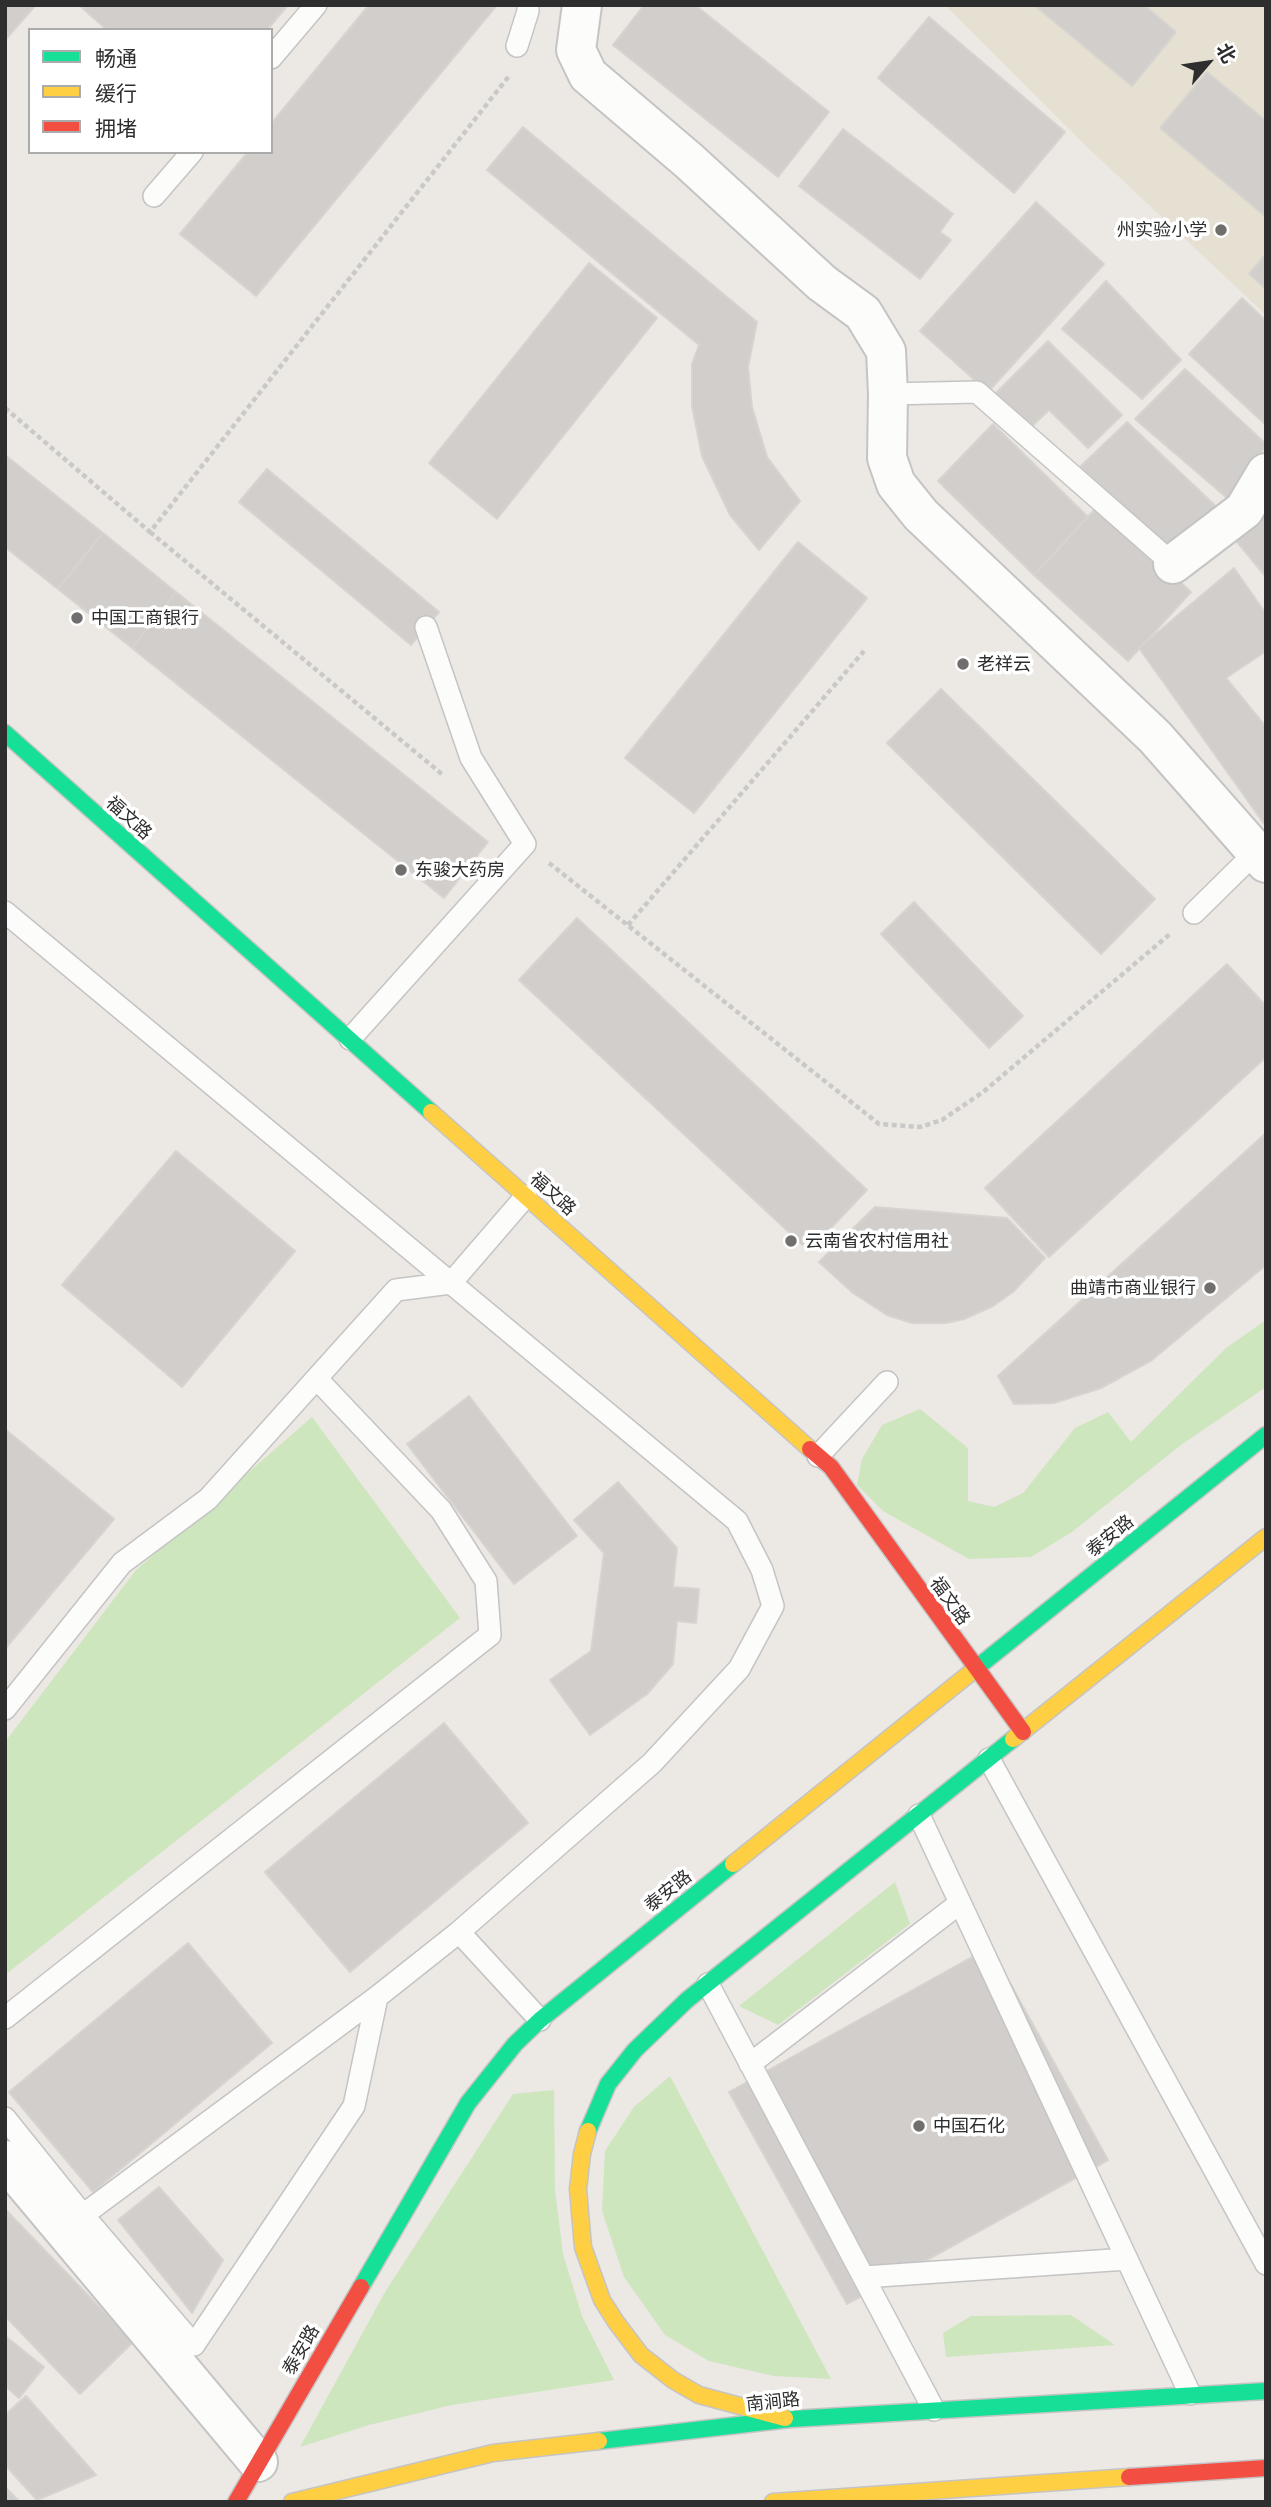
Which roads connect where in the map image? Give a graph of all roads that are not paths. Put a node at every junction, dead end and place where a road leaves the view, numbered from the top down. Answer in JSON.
{"nodes":[{"id":1,"x":316,"y":5,"type":"edge"},
{"id":2,"x":528,"y":5,"type":"edge"},
{"id":3,"x":582,"y":5,"type":"edge"},
{"id":4,"x":517,"y":46,"type":"road end"},
{"id":5,"x":273,"y":56,"type":"edge"},
{"id":6,"x":190,"y":154,"type":"edge"},
{"id":7,"x":154,"y":196,"type":"dead end"},
{"id":8,"x":888,"y":394,"type":"junction"},
{"id":9,"x":1266,"y":473,"type":"edge"},
{"id":10,"x":1173,"y":564,"type":"joint"},
{"id":11,"x":426,"y":627,"type":"dead end"},
{"id":12,"x":5,"y":733,"type":"edge"},
{"id":13,"x":1261,"y":858,"type":"edge"},
{"id":14,"x":5,"y":912,"type":"edge"},
{"id":15,"x":1194,"y":913,"type":"road end"},
{"id":16,"x":350,"y":1039,"type":"junction"},
{"id":17,"x":526,"y":1196,"type":"junction"},
{"id":18,"x":451,"y":1283,"type":"junction"},
{"id":19,"x":317,"y":1379,"type":"junction"},
{"id":20,"x":887,"y":1382,"type":"dead end"},
{"id":21,"x":1266,"y":1435,"type":"edge"},
{"id":22,"x":818,"y":1456,"type":"junction"},
{"id":23,"x":1266,"y":1537,"type":"edge"},
{"id":24,"x":975,"y":1669,"type":"junction"},
{"id":25,"x":5,"y":1709,"type":"edge"},
{"id":26,"x":1023,"y":1732,"type":"junction"},
{"id":27,"x":989,"y":1759,"type":"junction"},
{"id":28,"x":919,"y":1815,"type":"junction"},
{"id":29,"x":960,"y":1903,"type":"junction"},
{"id":30,"x":459,"y":1932,"type":"junction"},
{"id":31,"x":708,"y":1984,"type":"junction"},
{"id":32,"x":377,"y":1997,"type":"junction"},
{"id":33,"x":5,"y":2018,"type":"edge"},
{"id":34,"x":540,"y":2020,"type":"junction"},
{"id":35,"x":750,"y":2064,"type":"junction"},
{"id":36,"x":5,"y":2118,"type":"edge"},
{"id":37,"x":5,"y":2160,"type":"edge"},
{"id":38,"x":83,"y":2215,"type":"junction"},
{"id":39,"x":1127,"y":2259,"type":"junction"},
{"id":40,"x":1266,"y":2264,"type":"edge"},
{"id":41,"x":864,"y":2277,"type":"junction"},
{"id":42,"x":1266,"y":2390,"type":"edge"},
{"id":43,"x":1190,"y":2394,"type":"junction"},
{"id":44,"x":934,"y":2410,"type":"junction"},
{"id":45,"x":791,"y":2419,"type":"junction"},
{"id":46,"x":258,"y":2462,"type":"junction"},
{"id":47,"x":1266,"y":2468,"type":"edge"},
{"id":48,"x":867,"y":2498,"type":"edge"},
{"id":49,"x":236,"y":2502,"type":"edge"},
{"id":50,"x":292,"y":2502,"type":"edge"},
{"id":51,"x":773,"y":2502,"type":"edge"}],
"edges":[{"from":1,"to":5,"type":"lane"},
{"from":2,"to":4,"type":"lane"},
{"from":3,"to":8,"type":"street"},
{"from":6,"to":7,"type":"lane"},
{"from":8,"to":10,"type":"lane"},
{"from":8,"to":13,"type":"street"},
{"from":9,"to":10,"type":"street"},
{"from":11,"to":16,"type":"lane"},
{"from":12,"to":16,"type":"main road","name":"福文路"},
{"from":13,"to":15,"type":"lane"},
{"from":14,"to":18,"type":"lane"},
{"from":16,"to":17,"type":"main road","name":"福文路"},
{"from":17,"to":18,"type":"lane"},
{"from":17,"to":22,"type":"main road","name":"福文路"},
{"from":18,"to":19,"type":"lane"},
{"from":18,"to":30,"type":"lane"},
{"from":19,"to":25,"type":"lane"},
{"from":19,"to":33,"type":"lane"},
{"from":20,"to":22,"type":"lane"},
{"from":21,"to":24,"type":"main road","name":"泰安路"},
{"from":22,"to":24,"type":"main road","name":"福文路"},
{"from":23,"to":26,"type":"main road"},
{"from":24,"to":26,"type":"main road","name":"福文路"},
{"from":24,"to":34,"type":"main road","name":"泰安路"},
{"from":26,"to":27,"type":"main road"},
{"from":27,"to":28,"type":"main road"},
{"from":27,"to":40,"type":"lane"},
{"from":28,"to":29,"type":"lane"},
{"from":28,"to":31,"type":"main road"},
{"from":29,"to":35,"type":"lane"},
{"from":29,"to":39,"type":"lane"},
{"from":30,"to":32,"type":"lane"},
{"from":30,"to":34,"type":"lane"},
{"from":31,"to":35,"type":"lane"},
{"from":31,"to":45,"type":"main road"},
{"from":32,"to":38,"type":"lane"},
{"from":32,"to":38,"type":"lane"},
{"from":34,"to":46,"type":"main road","name":"泰安路"},
{"from":35,"to":41,"type":"lane"},
{"from":36,"to":38,"type":"lane"},
{"from":37,"to":46,"type":"street"},
{"from":39,"to":41,"type":"lane"},
{"from":39,"to":43,"type":"lane"},
{"from":41,"to":44,"type":"lane"},
{"from":42,"to":43,"type":"main road","name":"南涧路"},
{"from":43,"to":44,"type":"main road","name":"南涧路"},
{"from":44,"to":45,"type":"main road","name":"南涧路"},
{"from":45,"to":50,"type":"main road","name":"南涧路"},
{"from":46,"to":49,"type":"main road","name":"泰安路"},
{"from":47,"to":48,"type":"main road"},
{"from":48,"to":51,"type":"main road"}]}
